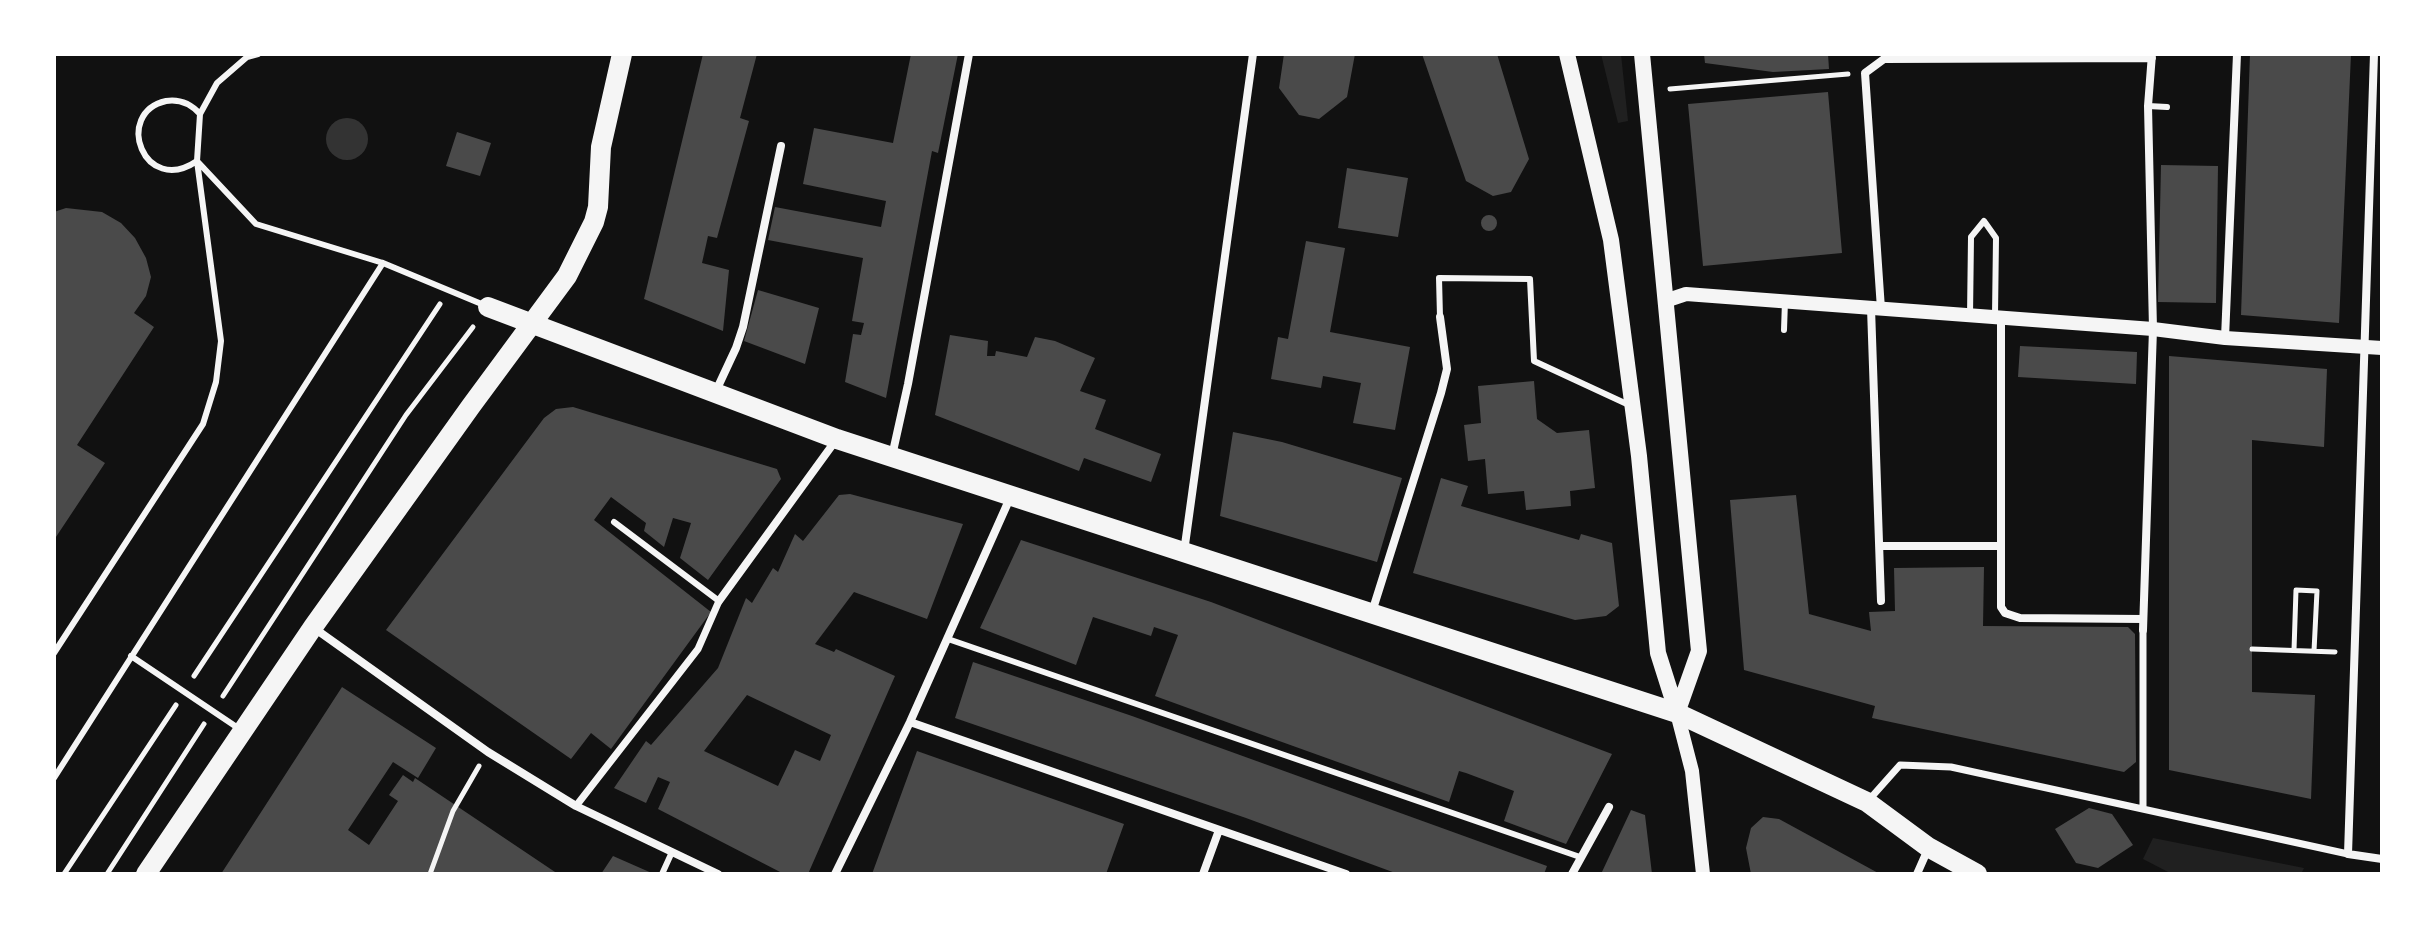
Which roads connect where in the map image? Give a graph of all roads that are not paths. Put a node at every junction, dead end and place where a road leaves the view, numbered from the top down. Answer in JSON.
{"nodes":[{"id":1,"x":258,"y":54,"type":"edge"},
{"id":2,"x":622,"y":54,"type":"edge"},
{"id":3,"x":969,"y":54,"type":"edge"},
{"id":4,"x":1253,"y":54,"type":"edge"},
{"id":5,"x":1567,"y":54,"type":"edge"},
{"id":6,"x":1642,"y":54,"type":"edge"},
{"id":7,"x":2237,"y":54,"type":"edge"},
{"id":8,"x":2374,"y":54,"type":"edge"},
{"id":9,"x":2152,"y":56,"type":"edge"},
{"id":10,"x":2148,"y":106,"type":"junction"},
{"id":11,"x":2167,"y":107,"type":"dead end"},
{"id":12,"x":200,"y":114,"type":"junction"},
{"id":13,"x":781,"y":146,"type":"dead end"},
{"id":14,"x":197,"y":161,"type":"junction"},
{"id":15,"x":383,"y":263,"type":"junction"},
{"id":16,"x":1665,"y":301,"type":"junction"},
{"id":17,"x":1785,"y":301,"type":"junction"},
{"id":18,"x":488,"y":307,"type":"joint"},
{"id":19,"x":1876,"y":308,"type":"junction"},
{"id":20,"x":1970,"y":316,"type":"junction"},
{"id":21,"x":1440,"y":317,"type":"joint"},
{"id":22,"x":1998,"y":319,"type":"junction"},
{"id":23,"x":531,"y":325,"type":"junction"},
{"id":24,"x":2153,"y":329,"type":"junction"},
{"id":25,"x":1784,"y":330,"type":"dead end"},
{"id":26,"x":2225,"y":338,"type":"junction"},
{"id":27,"x":2366,"y":347,"type":"junction"},
{"id":28,"x":2382,"y":348,"type":"edge"},
{"id":29,"x":715,"y":394,"type":"junction"},
{"id":30,"x":1633,"y":406,"type":"junction"},
{"id":31,"x":837,"y":439,"type":"junction"},
{"id":32,"x":892,"y":456,"type":"junction"},
{"id":33,"x":1011,"y":495,"type":"junction"},
{"id":34,"x":614,"y":522,"type":"dead end"},
{"id":35,"x":1880,"y":546,"type":"junction"},
{"id":36,"x":2000,"y":546,"type":"junction"},
{"id":37,"x":1184,"y":552,"type":"junction"},
{"id":38,"x":719,"y":601,"type":"junction"},
{"id":39,"x":1881,"y":601,"type":"dead end"},
{"id":40,"x":1371,"y":614,"type":"junction"},
{"id":41,"x":2143,"y":619,"type":"junction"},
{"id":42,"x":313,"y":627,"type":"junction"},
{"id":43,"x":2143,"y":630,"type":"joint"},
{"id":44,"x":948,"y":639,"type":"junction"},
{"id":45,"x":54,"y":653,"type":"edge"},
{"id":46,"x":131,"y":656,"type":"junction"},
{"id":47,"x":1677,"y":713,"type":"junction"},
{"id":48,"x":910,"y":722,"type":"junction"},
{"id":49,"x":243,"y":731,"type":"junction"},
{"id":50,"x":54,"y":778,"type":"edge"},
{"id":51,"x":1867,"y":802,"type":"junction"},
{"id":52,"x":576,"y":806,"type":"junction"},
{"id":53,"x":1609,"y":807,"type":"dead end"},
{"id":54,"x":2143,"y":807,"type":"junction"},
{"id":55,"x":1219,"y":830,"type":"junction"},
{"id":56,"x":1928,"y":847,"type":"junction"},
{"id":57,"x":672,"y":852,"type":"junction"},
{"id":58,"x":2348,"y":854,"type":"junction"},
{"id":59,"x":1580,"y":857,"type":"junction"},
{"id":60,"x":2382,"y":859,"type":"edge"},
{"id":61,"x":146,"y":874,"type":"edge"},
{"id":62,"x":662,"y":874,"type":"edge"},
{"id":63,"x":718,"y":874,"type":"edge"},
{"id":64,"x":835,"y":874,"type":"edge"},
{"id":65,"x":1203,"y":874,"type":"edge"},
{"id":66,"x":1346,"y":874,"type":"edge"},
{"id":67,"x":1572,"y":874,"type":"edge"},
{"id":68,"x":1703,"y":874,"type":"edge"},
{"id":69,"x":1917,"y":874,"type":"edge"},
{"id":70,"x":1977,"y":874,"type":"edge"}],
"edges":[{"from":1,"to":12,"type":"lane"},
{"from":2,"to":23,"type":"main road"},
{"from":3,"to":32,"type":"street"},
{"from":4,"to":37,"type":"street"},
{"from":5,"to":30,"type":"main road"},
{"from":6,"to":16,"type":"main road"},
{"from":7,"to":26,"type":"street"},
{"from":8,"to":27,"type":"street"},
{"from":9,"to":10,"type":"street"},
{"from":9,"to":19,"type":"street"},
{"from":10,"to":11,"type":"lane"},
{"from":10,"to":24,"type":"street"},
{"from":12,"to":14,"type":"lane"},
{"from":12,"to":14,"type":"lane"},
{"from":13,"to":29,"type":"street"},
{"from":14,"to":15,"type":"lane"},
{"from":14,"to":45,"type":"lane"},
{"from":15,"to":18,"type":"lane"},
{"from":15,"to":46,"type":"lane"},
{"from":16,"to":17,"type":"street"},
{"from":16,"to":47,"type":"main road"},
{"from":17,"to":19,"type":"street"},
{"from":17,"to":25,"type":"lane"},
{"from":18,"to":23,"type":"main road"},
{"from":19,"to":20,"type":"street"},
{"from":19,"to":35,"type":"street"},
{"from":20,"to":22,"type":"street"},
{"from":20,"to":22,"type":"lane"},
{"from":21,"to":30,"type":"lane"},
{"from":21,"to":40,"type":"street"},
{"from":22,"to":24,"type":"street"},
{"from":22,"to":36,"type":"street"},
{"from":23,"to":29,"type":"main road"},
{"from":23,"to":42,"type":"main road"},
{"from":24,"to":26,"type":"street"},
{"from":24,"to":41,"type":"street"},
{"from":26,"to":27,"type":"street"},
{"from":27,"to":28,"type":"street"},
{"from":27,"to":58,"type":"street"},
{"from":29,"to":31,"type":"main road"},
{"from":30,"to":47,"type":"main road"},
{"from":31,"to":32,"type":"main road"},
{"from":31,"to":38,"type":"street"},
{"from":32,"to":33,"type":"main road"},
{"from":33,"to":37,"type":"main road"},
{"from":33,"to":44,"type":"street"},
{"from":34,"to":38,"type":"lane"},
{"from":35,"to":36,"type":"street"},
{"from":35,"to":39,"type":"street"},
{"from":36,"to":41,"type":"street"},
{"from":37,"to":40,"type":"main road"},
{"from":38,"to":52,"type":"street"},
{"from":40,"to":47,"type":"main road"},
{"from":41,"to":43,"type":"street"},
{"from":42,"to":49,"type":"main road"},
{"from":42,"to":52,"type":"street"},
{"from":43,"to":54,"type":"street"},
{"from":44,"to":48,"type":"street"},
{"from":44,"to":59,"type":"lane"},
{"from":46,"to":49,"type":"lane"},
{"from":46,"to":50,"type":"lane"},
{"from":47,"to":51,"type":"main road"},
{"from":47,"to":68,"type":"street"},
{"from":48,"to":55,"type":"street"},
{"from":48,"to":64,"type":"street"},
{"from":49,"to":61,"type":"main road"},
{"from":51,"to":54,"type":"street"},
{"from":51,"to":56,"type":"main road"},
{"from":52,"to":57,"type":"street"},
{"from":53,"to":59,"type":"street"},
{"from":54,"to":58,"type":"street"},
{"from":55,"to":65,"type":"street"},
{"from":55,"to":66,"type":"street"},
{"from":56,"to":69,"type":"street"},
{"from":56,"to":70,"type":"main road"},
{"from":57,"to":62,"type":"lane"},
{"from":57,"to":63,"type":"street"},
{"from":58,"to":60,"type":"street"},
{"from":59,"to":67,"type":"street"}]}
